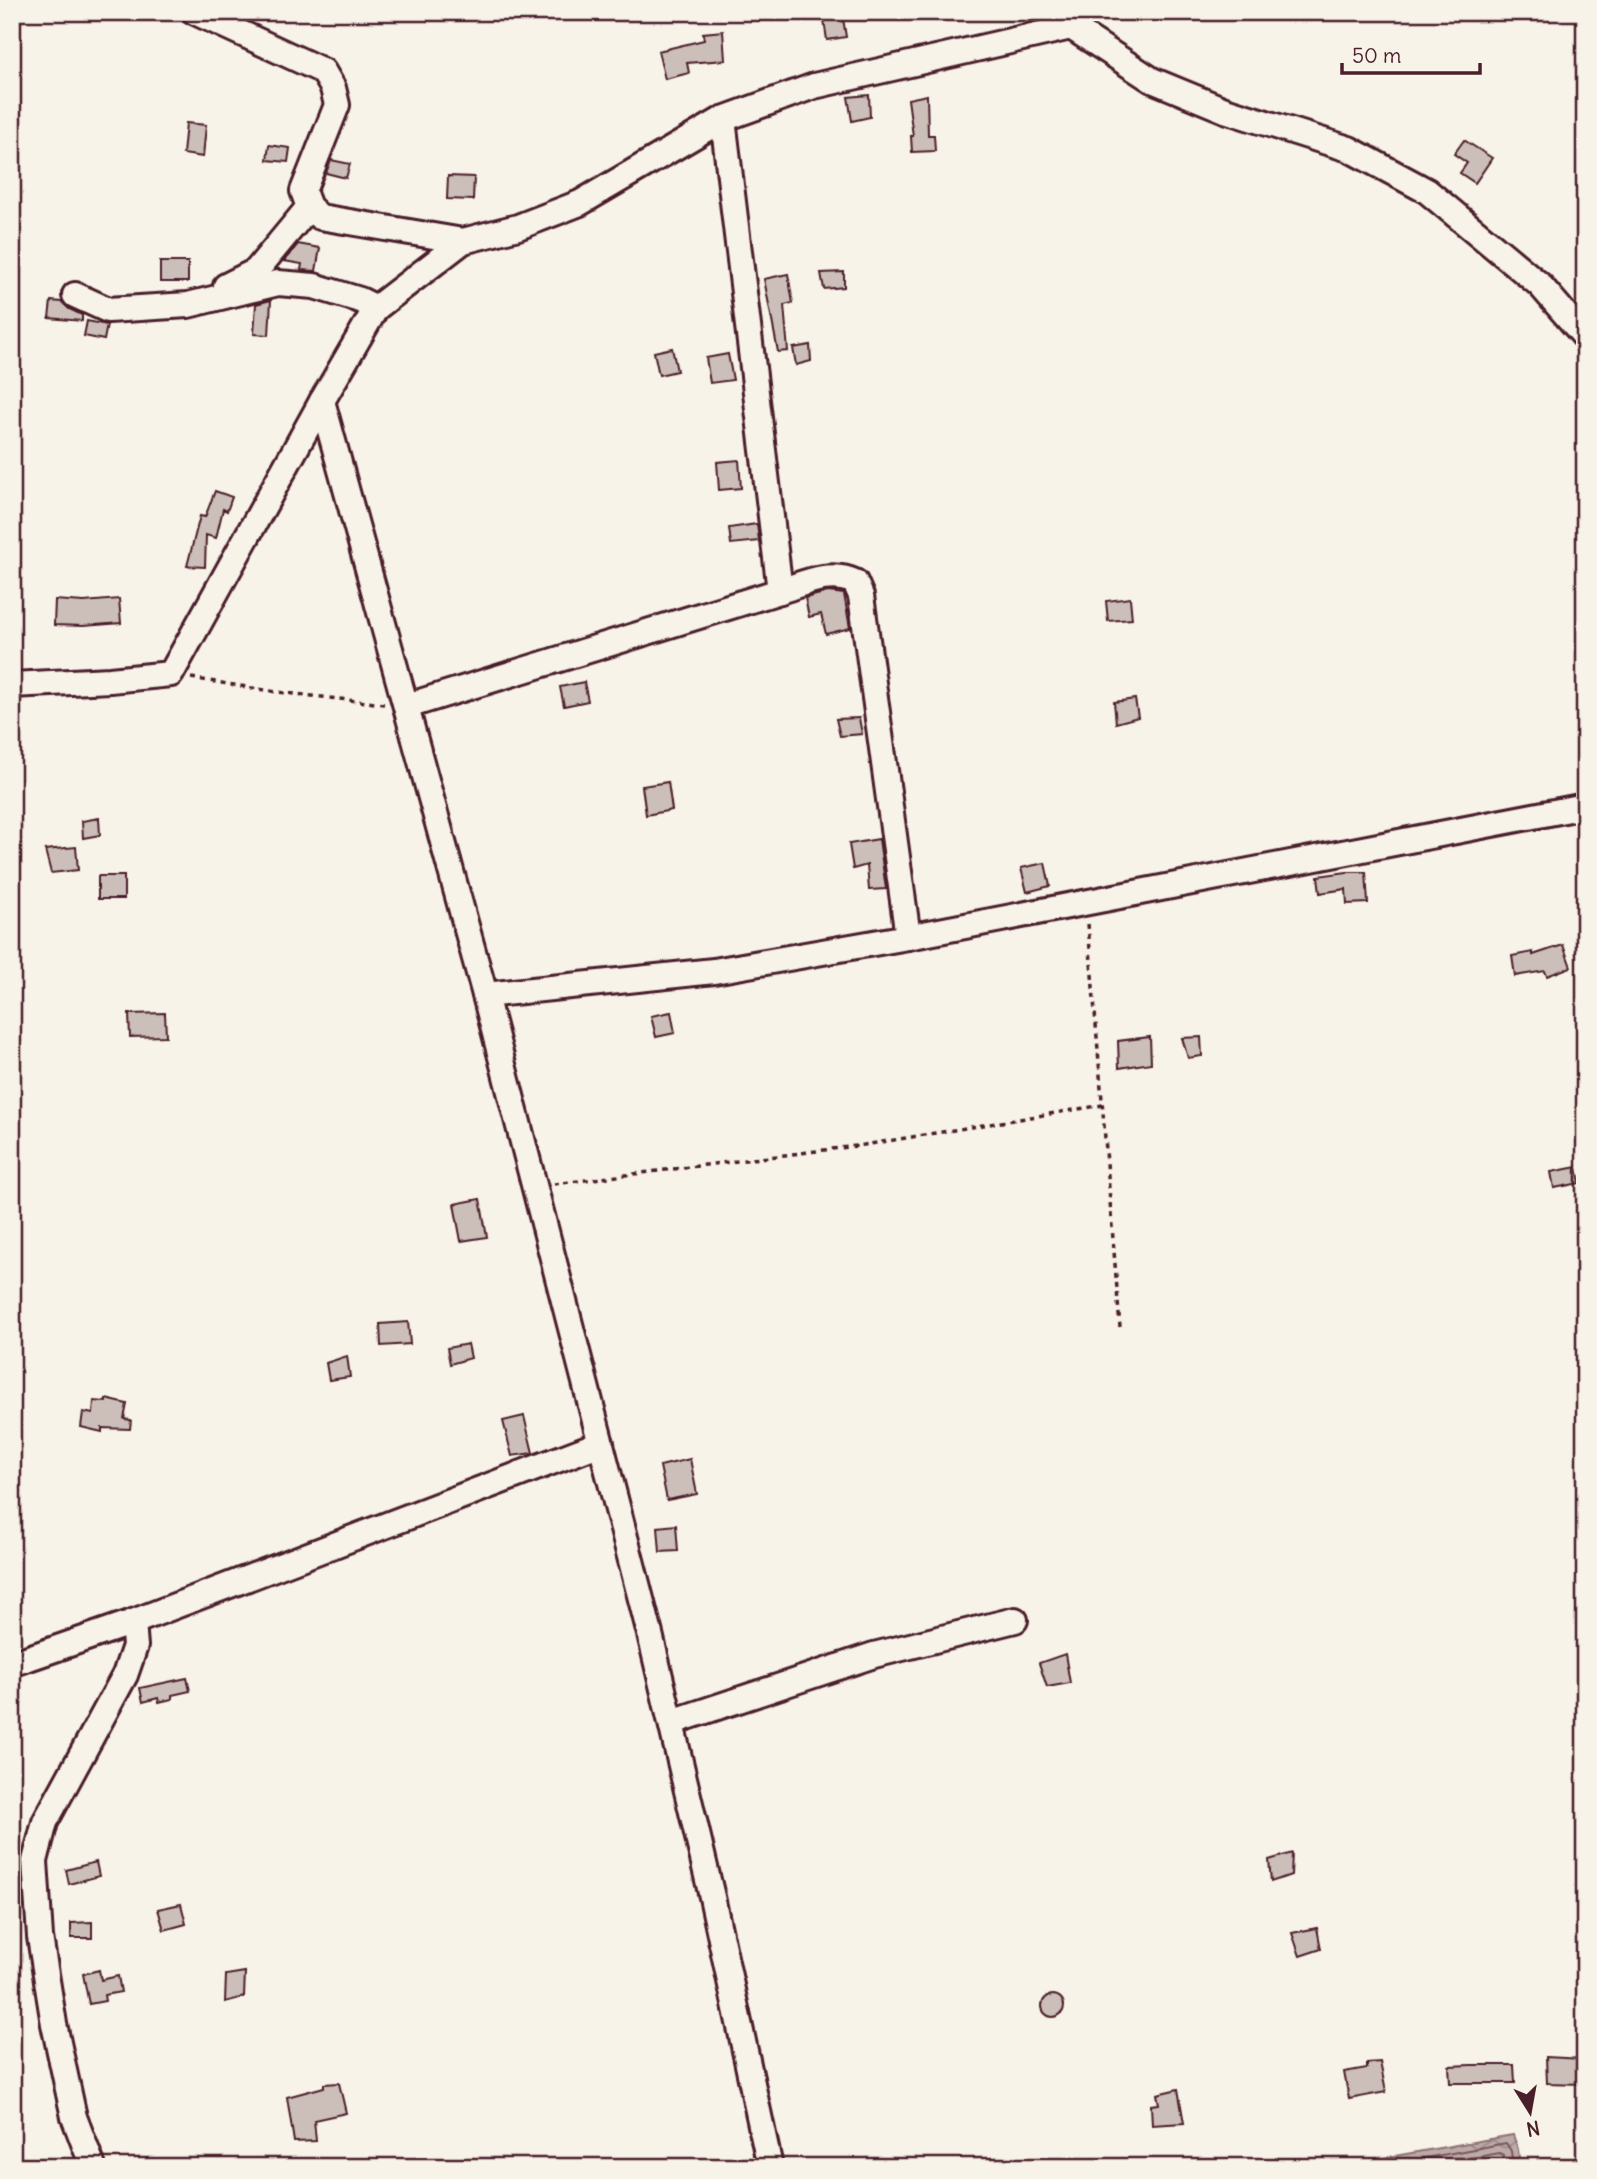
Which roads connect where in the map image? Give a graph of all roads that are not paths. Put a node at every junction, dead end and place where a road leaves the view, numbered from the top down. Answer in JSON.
{"nodes":[{"id":1,"x":195,"y":12,"type":"edge"},
{"id":2,"x":1069,"y":20,"type":"edge"},
{"id":3,"x":723,"y":119,"type":"junction"},
{"id":4,"x":310,"y":207,"type":"junction"},
{"id":5,"x":463,"y":241,"type":"junction"},
{"id":6,"x":75,"y":295,"type":"dead end"},
{"id":7,"x":188,"y":305,"type":"junction"},
{"id":8,"x":376,"y":308,"type":"junction"},
{"id":9,"x":1585,"y":337,"type":"edge"},
{"id":10,"x":322,"y":401,"type":"junction"},
{"id":11,"x":780,"y":591,"type":"junction"},
{"id":12,"x":12,"y":685,"type":"edge"},
{"id":13,"x":407,"y":706,"type":"junction"},
{"id":14,"x":1585,"y":806,"type":"edge"},
{"id":15,"x":908,"y":937,"type":"junction"},
{"id":16,"x":485,"y":995,"type":"junction"},
{"id":17,"x":601,"y":1443,"type":"junction"},
{"id":18,"x":1015,"y":1620,"type":"dead end"},
{"id":19,"x":133,"y":1622,"type":"junction"},
{"id":20,"x":12,"y":1661,"type":"edge"},
{"id":21,"x":672,"y":1722,"type":"junction"},
{"id":22,"x":93,"y":2167,"type":"edge"},
{"id":23,"x":770,"y":2167,"type":"edge"}],
"edges":[{"from":1,"to":4,"type":"street"},
{"from":2,"to":3,"type":"street"},
{"from":2,"to":9,"type":"street"},
{"from":3,"to":5,"type":"street"},
{"from":3,"to":11,"type":"street"},
{"from":4,"to":5,"type":"street"},
{"from":4,"to":7,"type":"street"},
{"from":5,"to":8,"type":"street"},
{"from":6,"to":7,"type":"street"},
{"from":7,"to":8,"type":"street"},
{"from":8,"to":10,"type":"street"},
{"from":10,"to":12,"type":"street"},
{"from":10,"to":13,"type":"street"},
{"from":11,"to":13,"type":"street"},
{"from":11,"to":15,"type":"street"},
{"from":13,"to":16,"type":"street"},
{"from":14,"to":15,"type":"street"},
{"from":15,"to":16,"type":"street"},
{"from":16,"to":17,"type":"street"},
{"from":17,"to":19,"type":"street"},
{"from":17,"to":21,"type":"street"},
{"from":18,"to":21,"type":"street"},
{"from":19,"to":20,"type":"street"},
{"from":19,"to":22,"type":"street"},
{"from":21,"to":23,"type":"street"}]}
